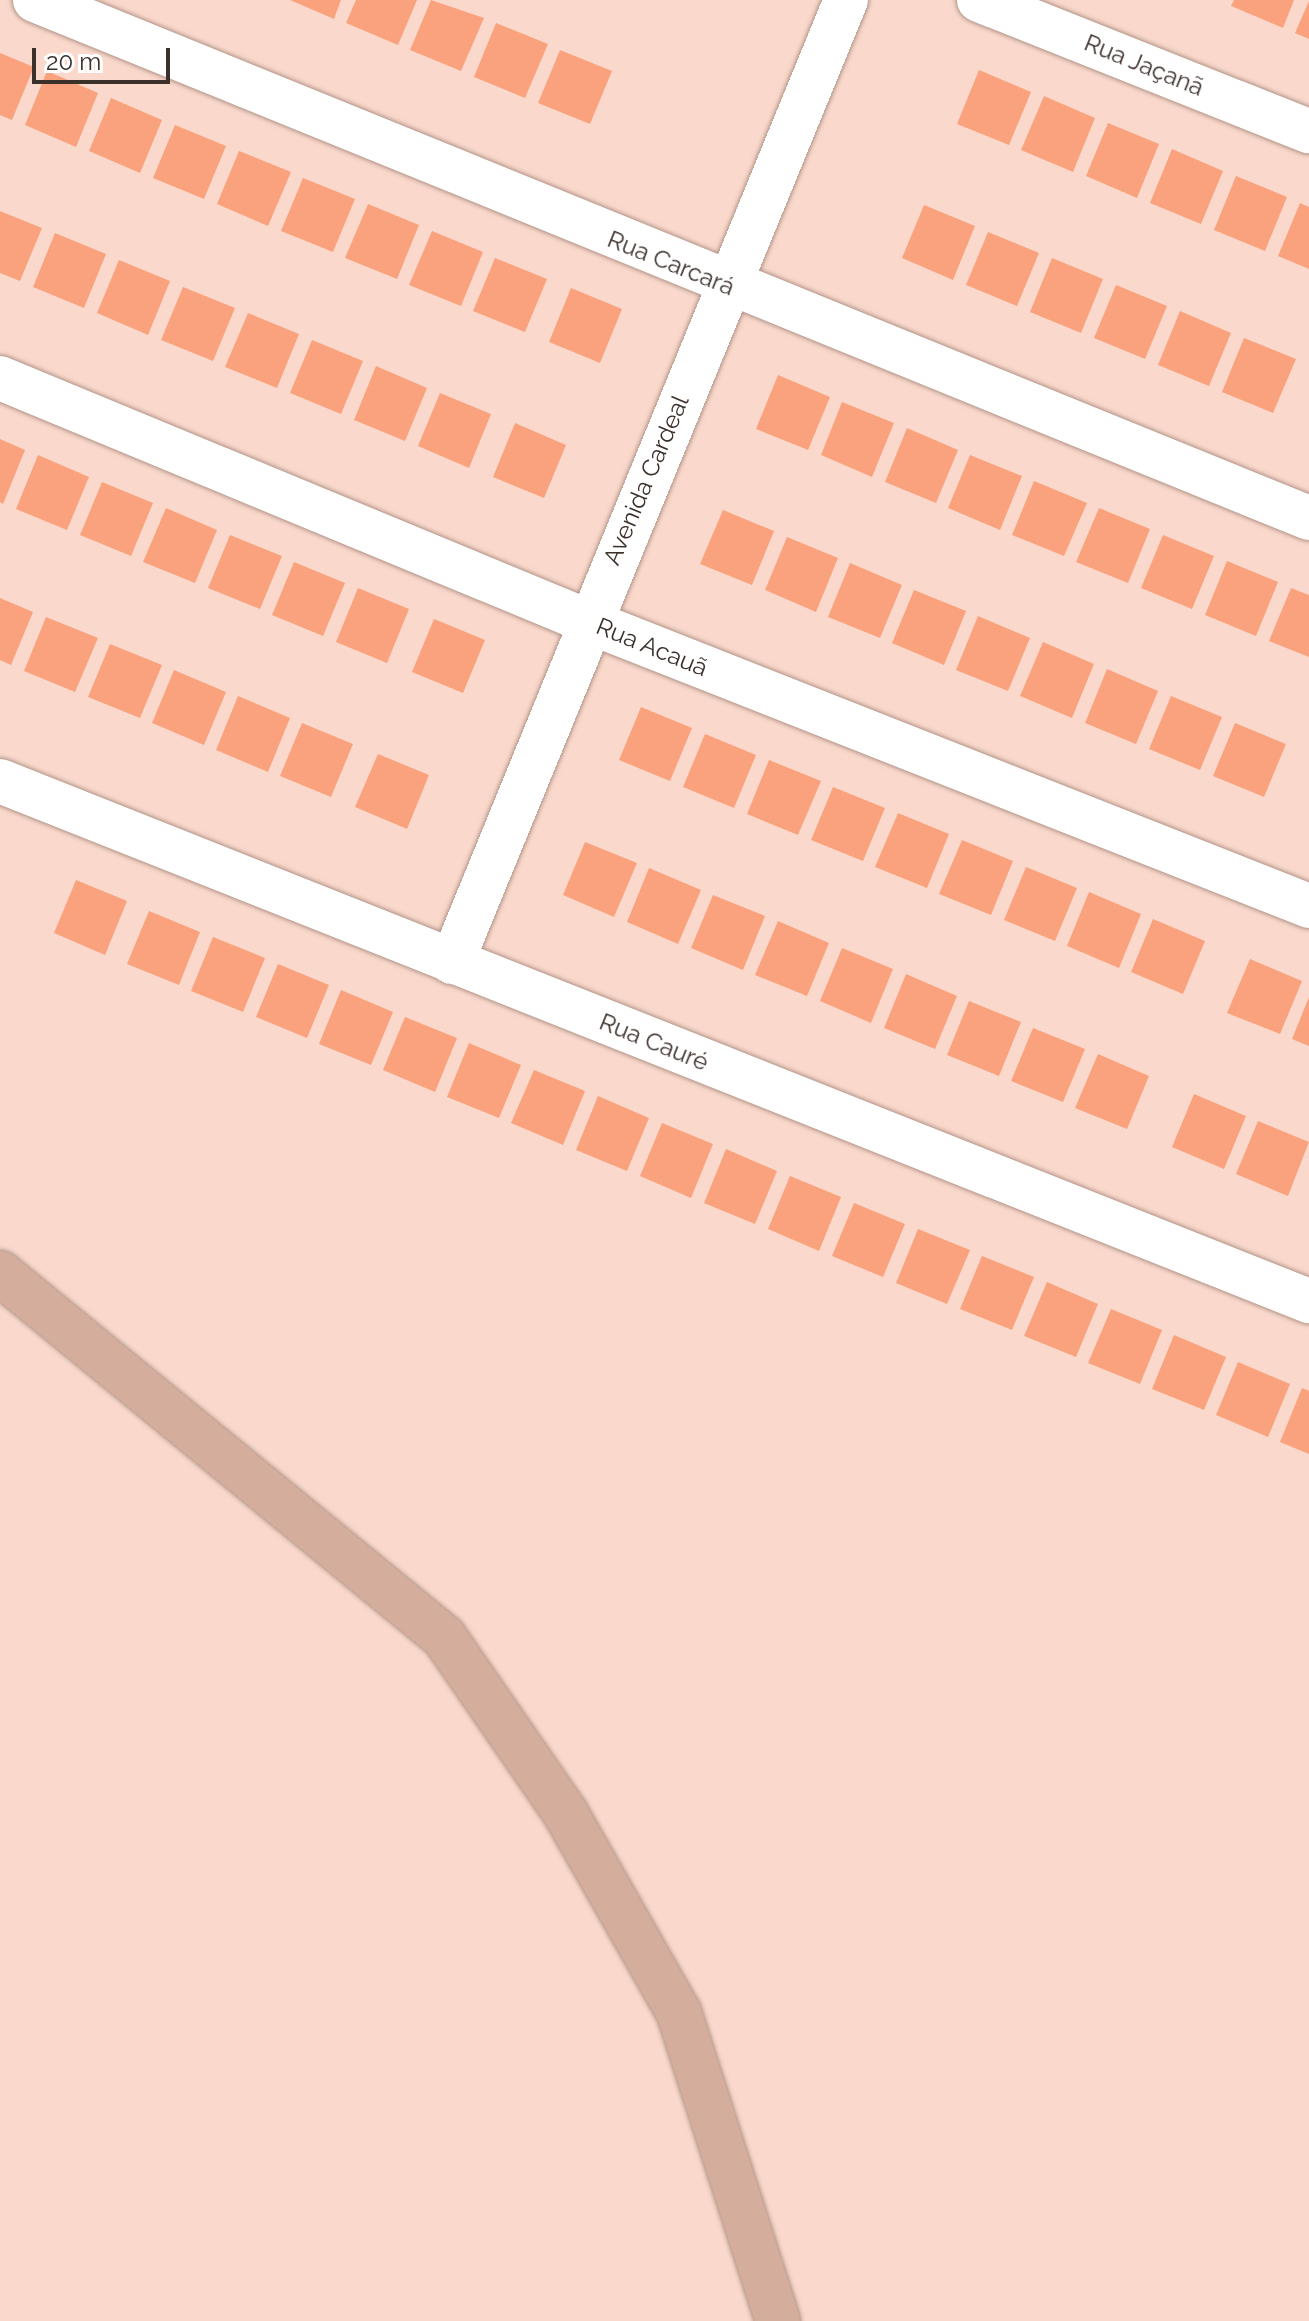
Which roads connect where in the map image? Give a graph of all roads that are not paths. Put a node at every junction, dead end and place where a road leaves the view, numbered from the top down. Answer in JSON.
{"nodes":[{"id":1,"x":35,"y":0,"type":"edge"},
{"id":2,"x":846,"y":0,"type":"edge"},
{"id":3,"x":979,"y":0,"type":"edge"},
{"id":4,"x":1309,"y":131,"type":"edge"},
{"id":5,"x":727,"y":286,"type":"junction"},
{"id":6,"x":0,"y":378,"type":"edge"},
{"id":7,"x":1309,"y":518,"type":"edge"},
{"id":8,"x":587,"y":621,"type":"junction"},
{"id":9,"x":0,"y":781,"type":"edge"},
{"id":10,"x":1309,"y":906,"type":"edge"},
{"id":11,"x":452,"y":962,"type":"junction"},
{"id":12,"x":0,"y":1273,"type":"edge"},
{"id":13,"x":1309,"y":1301,"type":"edge"},
{"id":14,"x":778,"y":2321,"type":"edge"}],
"edges":[{"from":1,"to":5,"type":"street","name":"Rua Carcará"},
{"from":2,"to":5,"type":"street","name":"Avenida Cardeal"},
{"from":3,"to":4,"type":"street","name":"Rua Jaçanã"},
{"from":5,"to":7,"type":"street","name":"Rua Carcará"},
{"from":5,"to":8,"type":"street","name":"Avenida Cardeal"},
{"from":6,"to":8,"type":"street","name":"Rua Acauã"},
{"from":8,"to":10,"type":"street","name":"Rua Acauã"},
{"from":8,"to":11,"type":"street","name":"Avenida Cardeal"},
{"from":9,"to":11,"type":"street","name":"Rua Cauré"},
{"from":11,"to":13,"type":"street","name":"Rua Cauré"},
{"from":12,"to":14,"type":"main road"}]}
